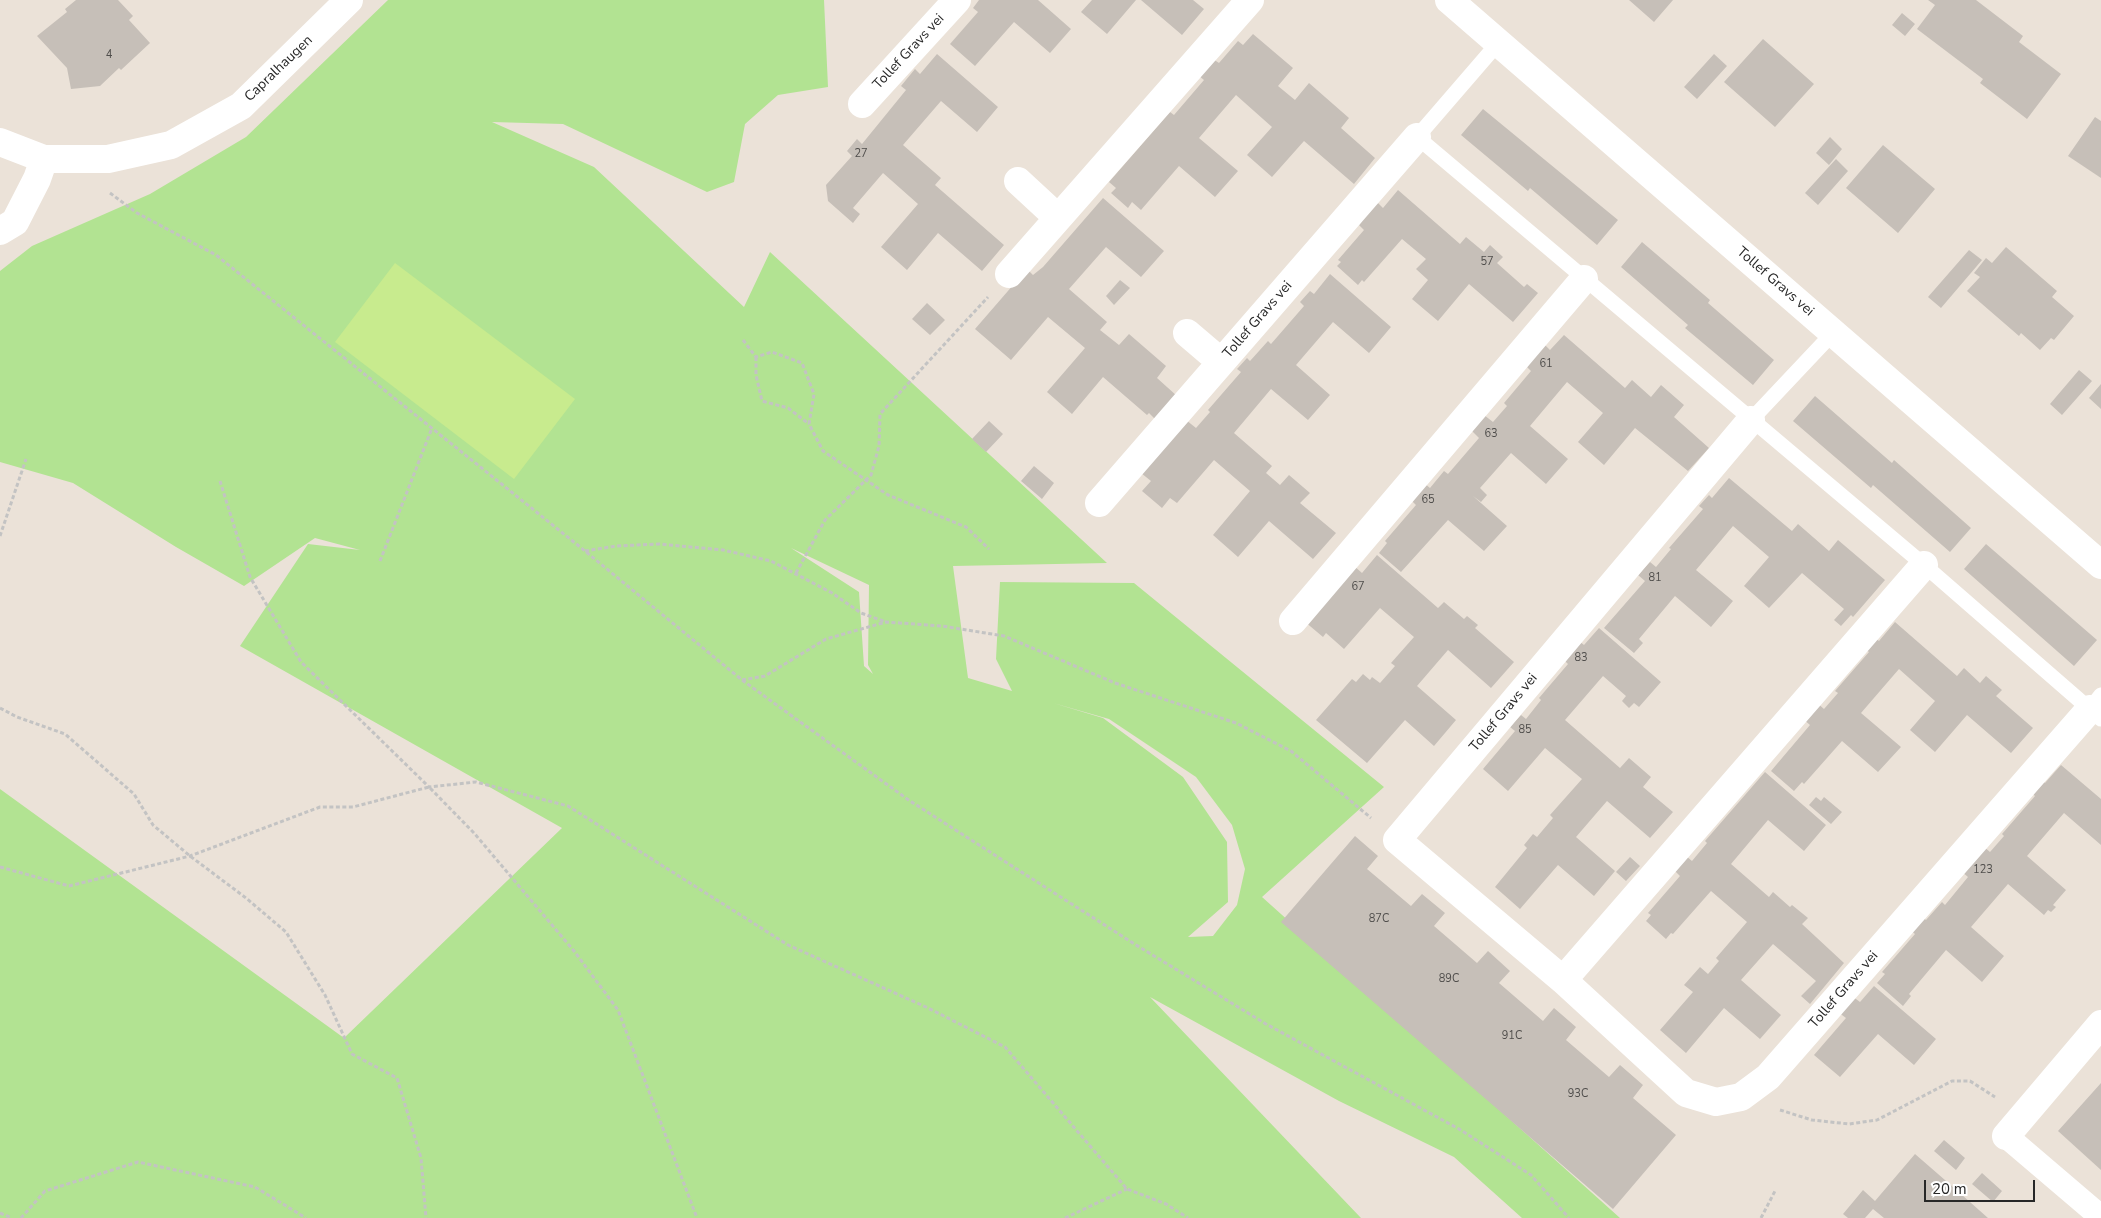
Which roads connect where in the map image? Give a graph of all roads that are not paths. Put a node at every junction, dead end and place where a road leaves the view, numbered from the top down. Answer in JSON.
{"nodes":[{"id":1,"x":349,"y":0,"type":"edge"},
{"id":2,"x":957,"y":0,"type":"edge"},
{"id":3,"x":1250,"y":0,"type":"edge"},
{"id":4,"x":1449,"y":0,"type":"edge"},
{"id":5,"x":1499,"y":42,"type":"junction"},
{"id":6,"x":862,"y":104,"type":"dead end"},
{"id":7,"x":1417,"y":138,"type":"junction"},
{"id":8,"x":0,"y":142,"type":"edge"},
{"id":9,"x":44,"y":159,"type":"junction"},
{"id":10,"x":1018,"y":181,"type":"dead end"},
{"id":11,"x":1058,"y":218,"type":"junction"},
{"id":12,"x":0,"y":231,"type":"edge"},
{"id":13,"x":1009,"y":274,"type":"road end"},
{"id":14,"x":1584,"y":279,"type":"junction"},
{"id":15,"x":1187,"y":333,"type":"dead end"},
{"id":16,"x":1833,"y":333,"type":"junction"},
{"id":17,"x":1221,"y":362,"type":"junction"},
{"id":18,"x":1751,"y":420,"type":"junction"},
{"id":19,"x":1099,"y":503,"type":"dead end"},
{"id":20,"x":1924,"y":565,"type":"junction"},
{"id":21,"x":2101,"y":565,"type":"edge"},
{"id":22,"x":1293,"y":621,"type":"dead end"},
{"id":23,"x":2097,"y":708,"type":"edge"},
{"id":24,"x":1563,"y":980,"type":"junction"},
{"id":25,"x":2101,"y":1024,"type":"edge"},
{"id":26,"x":2006,"y":1136,"type":"joint"},
{"id":27,"x":2101,"y":1217,"type":"edge"}],
"edges":[{"from":1,"to":9,"type":"street","name":"Capralhaugen"},
{"from":2,"to":6,"type":"street","name":"Tollef Gravs vei"},
{"from":3,"to":11,"type":"street"},
{"from":4,"to":5,"type":"street","name":"Tollef Gravs vei"},
{"from":5,"to":7,"type":"lane"},
{"from":5,"to":16,"type":"street","name":"Tollef Gravs vei"},
{"from":7,"to":14,"type":"lane"},
{"from":7,"to":17,"type":"street","name":"Tollef Gravs vei"},
{"from":8,"to":9,"type":"street","name":"Capralhaugen"},
{"from":9,"to":12,"type":"street"},
{"from":10,"to":11,"type":"street"},
{"from":11,"to":13,"type":"street"},
{"from":14,"to":18,"type":"lane"},
{"from":14,"to":22,"type":"street"},
{"from":15,"to":17,"type":"street"},
{"from":16,"to":18,"type":"lane"},
{"from":16,"to":21,"type":"street","name":"Tollef Gravs vei"},
{"from":17,"to":19,"type":"street","name":"Tollef Gravs vei"},
{"from":18,"to":20,"type":"lane"},
{"from":18,"to":24,"type":"street","name":"Tollef Gravs vei"},
{"from":20,"to":23,"type":"lane"},
{"from":20,"to":24,"type":"street"},
{"from":23,"to":24,"type":"street","name":"Tollef Gravs vei"},
{"from":25,"to":26,"type":"street"},
{"from":26,"to":27,"type":"street"}]}
